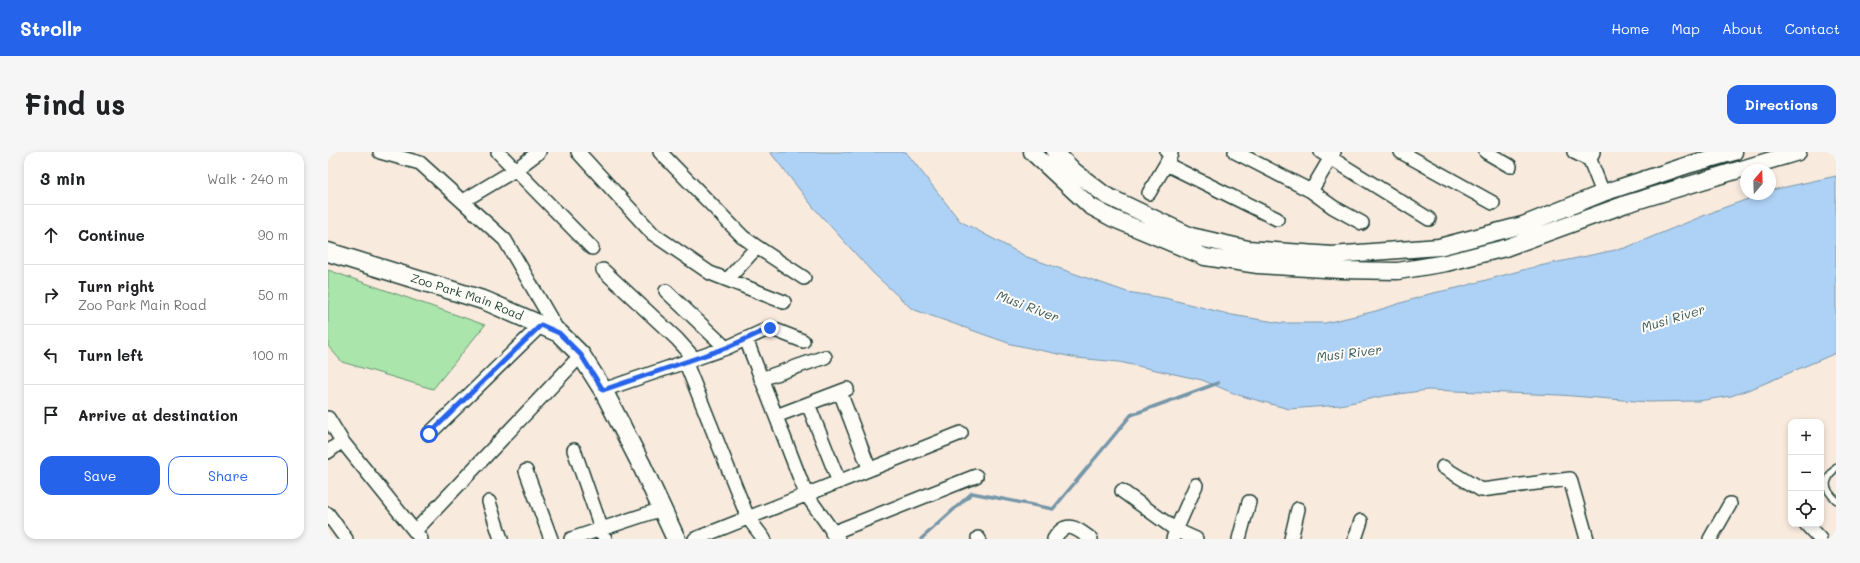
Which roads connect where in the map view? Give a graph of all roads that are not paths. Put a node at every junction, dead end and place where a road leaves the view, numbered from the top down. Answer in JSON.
{"nodes":[{"id":1,"x":380,"y":152,"type":"edge"},
{"id":2,"x":498,"y":152,"type":"edge"},
{"id":3,"x":539,"y":152,"type":"edge"},
{"id":4,"x":578,"y":152,"type":"edge"},
{"id":5,"x":660,"y":152,"type":"edge"},
{"id":6,"x":1032,"y":152,"type":"edge"},
{"id":7,"x":1055,"y":152,"type":"edge"},
{"id":8,"x":1234,"y":152,"type":"edge"},
{"id":9,"x":1401,"y":152,"type":"edge"},
{"id":10,"x":1486,"y":152,"type":"edge"},
{"id":11,"x":1574,"y":152,"type":"edge"},
{"id":12,"x":1734,"y":152,"type":"edge"},
{"id":13,"x":1798,"y":152,"type":"edge"},
{"id":14,"x":1329,"y":154,"type":"edge"},
{"id":15,"x":1169,"y":156,"type":"edge"},
{"id":16,"x":1591,"y":156,"type":"edge"},
{"id":17,"x":1510,"y":166,"type":"dead end"},
{"id":18,"x":515,"y":170,"type":"junction"},
{"id":19,"x":1660,"y":174,"type":"junction"},
{"id":20,"x":1311,"y":191,"type":"junction"},
{"id":21,"x":1667,"y":191,"type":"junction"},
{"id":22,"x":1149,"y":192,"type":"dead end"},
{"id":23,"x":1603,"y":193,"type":"junction"},
{"id":24,"x":463,"y":201,"type":"junction"},
{"id":25,"x":1493,"y":203,"type":"dead end"},
{"id":26,"x":1429,"y":219,"type":"dead end"},
{"id":27,"x":1277,"y":220,"type":"dead end"},
{"id":28,"x":1362,"y":223,"type":"dead end"},
{"id":29,"x":757,"y":247,"type":"junction"},
{"id":30,"x":592,"y":248,"type":"dead end"},
{"id":31,"x":328,"y":252,"type":"edge"},
{"id":32,"x":602,"y":270,"type":"dead end"},
{"id":33,"x":804,"y":278,"type":"dead end"},
{"id":34,"x":728,"y":279,"type":"junction"},
{"id":35,"x":666,"y":291,"type":"dead end"},
{"id":36,"x":784,"y":302,"type":"dead end"},
{"id":37,"x":541,"y":325,"type":"junction"},
{"id":38,"x":559,"y":333,"type":"junction"},
{"id":39,"x":746,"y":339,"type":"junction"},
{"id":40,"x":803,"y":340,"type":"dead end"},
{"id":41,"x":726,"y":348,"type":"junction"},
{"id":42,"x":581,"y":355,"type":"junction"},
{"id":43,"x":825,"y":357,"type":"dead end"},
{"id":44,"x":689,"y":359,"type":"junction"},
{"id":45,"x":761,"y":379,"type":"junction"},
{"id":46,"x":603,"y":390,"type":"junction"},
{"id":47,"x":808,"y":404,"type":"junction"},
{"id":48,"x":776,"y":416,"type":"junction"},
{"id":49,"x":328,"y":418,"type":"edge"},
{"id":50,"x":961,"y":433,"type":"dead end"},
{"id":51,"x":429,"y":434,"type":"dead end"},
{"id":52,"x":342,"y":441,"type":"junction"},
{"id":53,"x":574,"y":450,"type":"dead end"},
{"id":54,"x":328,"y":452,"type":"edge"},
{"id":55,"x":1443,"y":467,"type":"dead end"},
{"id":56,"x":1836,"y":467,"type":"edge"},
{"id":57,"x":869,"y":468,"type":"junction"},
{"id":58,"x":526,"y":471,"type":"dead end"},
{"id":59,"x":976,"y":476,"type":"dead end"},
{"id":60,"x":839,"y":482,"type":"junction"},
{"id":61,"x":1196,"y":485,"type":"dead end"},
{"id":62,"x":1122,"y":491,"type":"dead end"},
{"id":63,"x":806,"y":494,"type":"junction"},
{"id":64,"x":1836,"y":500,"type":"edge"},
{"id":65,"x":489,"y":502,"type":"dead end"},
{"id":66,"x":1249,"y":502,"type":"dead end"},
{"id":67,"x":1730,"y":504,"type":"dead end"},
{"id":68,"x":662,"y":509,"type":"junction"},
{"id":69,"x":1298,"y":509,"type":"dead end"},
{"id":70,"x":328,"y":514,"type":"edge"},
{"id":71,"x":748,"y":518,"type":"junction"},
{"id":72,"x":1361,"y":521,"type":"dead end"},
{"id":73,"x":1809,"y":527,"type":"edge"},
{"id":74,"x":603,"y":534,"type":"edge"},
{"id":75,"x":418,"y":535,"type":"edge"},
{"id":76,"x":1175,"y":535,"type":"edge"},
{"id":77,"x":835,"y":536,"type":"edge"},
{"id":78,"x":346,"y":539,"type":"edge"},
{"id":79,"x":501,"y":539,"type":"edge"},
{"id":80,"x":551,"y":539,"type":"edge"},
{"id":81,"x":571,"y":539,"type":"edge"},
{"id":82,"x":676,"y":539,"type":"edge"},
{"id":83,"x":695,"y":539,"type":"edge"},
{"id":84,"x":764,"y":539,"type":"edge"},
{"id":85,"x":1054,"y":539,"type":"edge"},
{"id":86,"x":1091,"y":539,"type":"edge"},
{"id":87,"x":1196,"y":539,"type":"edge"},
{"id":88,"x":1239,"y":539,"type":"edge"},
{"id":89,"x":1291,"y":539,"type":"edge"},
{"id":90,"x":1355,"y":539,"type":"edge"},
{"id":91,"x":1587,"y":539,"type":"edge"},
{"id":92,"x":1710,"y":539,"type":"edge"},
{"id":93,"x":1820,"y":539,"type":"edge"}],
"edges":[{"from":1,"to":24,"type":"street"},
{"from":2,"to":18,"type":"street"},
{"from":3,"to":18,"type":"street"},
{"from":4,"to":34,"type":"street"},
{"from":5,"to":29,"type":"street"},
{"from":6,"to":21,"type":"street"},
{"from":7,"to":23,"type":"street"},
{"from":8,"to":20,"type":"street"},
{"from":9,"to":25,"type":"street"},
{"from":10,"to":17,"type":"street"},
{"from":11,"to":16,"type":"street"},
{"from":12,"to":19,"type":"street"},
{"from":13,"to":21,"type":"street"},
{"from":14,"to":20,"type":"street"},
{"from":14,"to":26,"type":"street"},
{"from":15,"to":22,"type":"street"},
{"from":15,"to":27,"type":"street"},
{"from":16,"to":23,"type":"street"},
{"from":18,"to":24,"type":"street"},
{"from":18,"to":30,"type":"street"},
{"from":19,"to":21,"type":"street"},
{"from":19,"to":23,"type":"street"},
{"from":20,"to":28,"type":"street"},
{"from":24,"to":38,"type":"street"},
{"from":29,"to":33,"type":"street"},
{"from":29,"to":34,"type":"street"},
{"from":31,"to":37,"type":"main road","name":"Zoo Park Main Road"},
{"from":32,"to":44,"type":"street"},
{"from":34,"to":36,"type":"street"},
{"from":35,"to":41,"type":"street"},
{"from":37,"to":38,"type":"main road","name":"Zoo Park Main Road"},
{"from":37,"to":51,"type":"street"},
{"from":38,"to":42,"type":"main road","name":"Zoo Park Main Road"},
{"from":39,"to":40,"type":"street"},
{"from":39,"to":41,"type":"street"},
{"from":39,"to":45,"type":"street"},
{"from":41,"to":44,"type":"street"},
{"from":42,"to":46,"type":"main road","name":"Zoo Park Main Road"},
{"from":42,"to":75,"type":"street"},
{"from":43,"to":45,"type":"street"},
{"from":44,"to":46,"type":"street"},
{"from":44,"to":71,"type":"street"},
{"from":45,"to":48,"type":"street"},
{"from":46,"to":68,"type":"main road","name":"Zoo Park Main Road"},
{"from":47,"to":48,"type":"street"},
{"from":47,"to":57,"type":"street"},
{"from":47,"to":60,"type":"street"},
{"from":48,"to":63,"type":"street"},
{"from":49,"to":52,"type":"street"},
{"from":50,"to":57,"type":"street"},
{"from":52,"to":54,"type":"street"},
{"from":52,"to":75,"type":"street"},
{"from":53,"to":74,"type":"street"},
{"from":55,"to":91,"type":"street"},
{"from":56,"to":64,"type":"lane"},
{"from":57,"to":60,"type":"street"},
{"from":58,"to":80,"type":"street"},
{"from":59,"to":77,"type":"street"},
{"from":60,"to":63,"type":"street"},
{"from":61,"to":76,"type":"street"},
{"from":62,"to":76,"type":"street"},
{"from":63,"to":71,"type":"street"},
{"from":63,"to":77,"type":"street"},
{"from":65,"to":79,"type":"street"},
{"from":66,"to":88,"type":"street"},
{"from":67,"to":92,"type":"street"},
{"from":68,"to":74,"type":"street"},
{"from":68,"to":82,"type":"main road","name":"Zoo Park Main Road"},
{"from":69,"to":89,"type":"street"},
{"from":70,"to":78,"type":"street"},
{"from":71,"to":83,"type":"street"},
{"from":71,"to":84,"type":"street"},
{"from":72,"to":90,"type":"street"},
{"from":73,"to":93,"type":"street"},
{"from":74,"to":81,"type":"street"},
{"from":76,"to":87,"type":"street"},
{"from":85,"to":86,"type":"street"}]}
